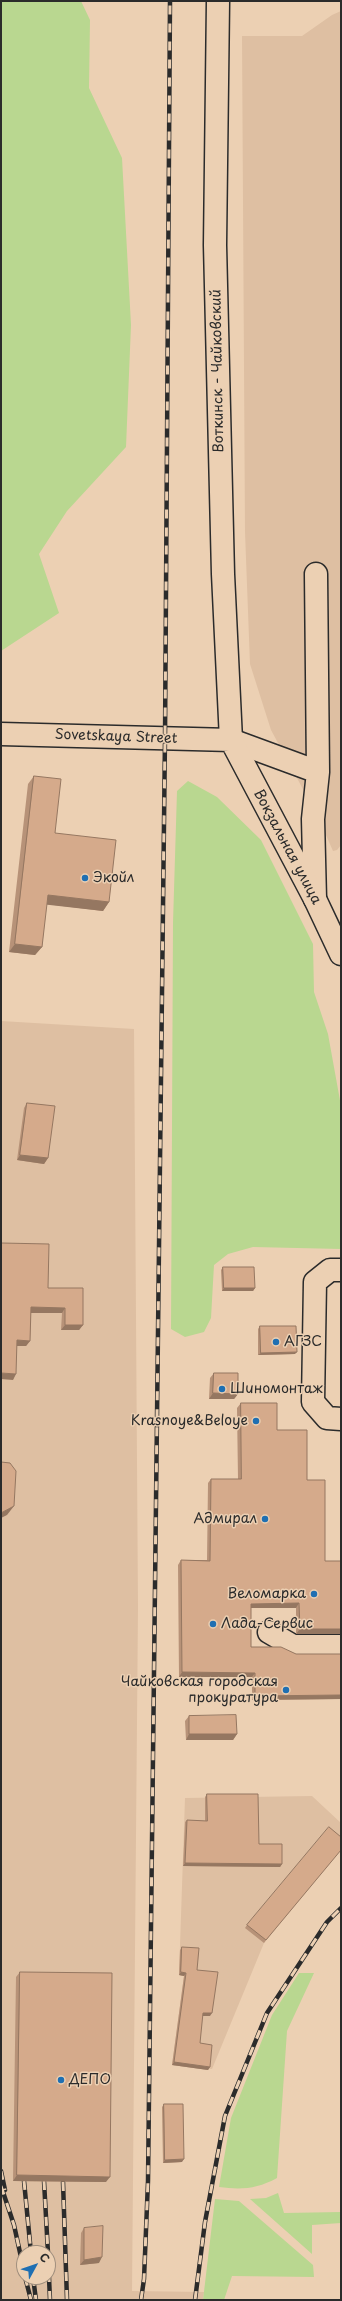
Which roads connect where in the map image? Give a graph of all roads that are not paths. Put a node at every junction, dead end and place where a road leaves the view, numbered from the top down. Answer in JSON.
{"nodes":[{"id":1,"x":218,"y":1,"type":"edge"},
{"id":2,"x":316,"y":574,"type":"dead end"},
{"id":3,"x":1,"y":734,"type":"edge"},
{"id":4,"x":231,"y":740,"type":"junction"},
{"id":5,"x":318,"y":772,"type":"junction"},
{"id":6,"x":315,"y":899,"type":"junction"},
{"id":7,"x":341,"y":954,"type":"edge"},
{"id":8,"x":341,"y":1270,"type":"edge"},
{"id":9,"x":341,"y":1419,"type":"edge"},
{"id":10,"x":269,"y":1632,"type":"dead end"},
{"id":11,"x":341,"y":1646,"type":"edge"}],
"edges":[{"from":1,"to":4,"type":"main road","name":"Воткинск - Чайковский"},
{"from":2,"to":5,"type":"main road"},
{"from":3,"to":4,"type":"main road","name":"Sovetskaya Street"},
{"from":4,"to":5,"type":"main road","name":"Sovetskaya Street"},
{"from":4,"to":6,"type":"main road","name":"Вокзальная улица"},
{"from":5,"to":6,"type":"main road"},
{"from":6,"to":7,"type":"main road","name":"Вокзальная улица"},
{"from":8,"to":9,"type":"main road"},
{"from":10,"to":11,"type":"main road"}]}
